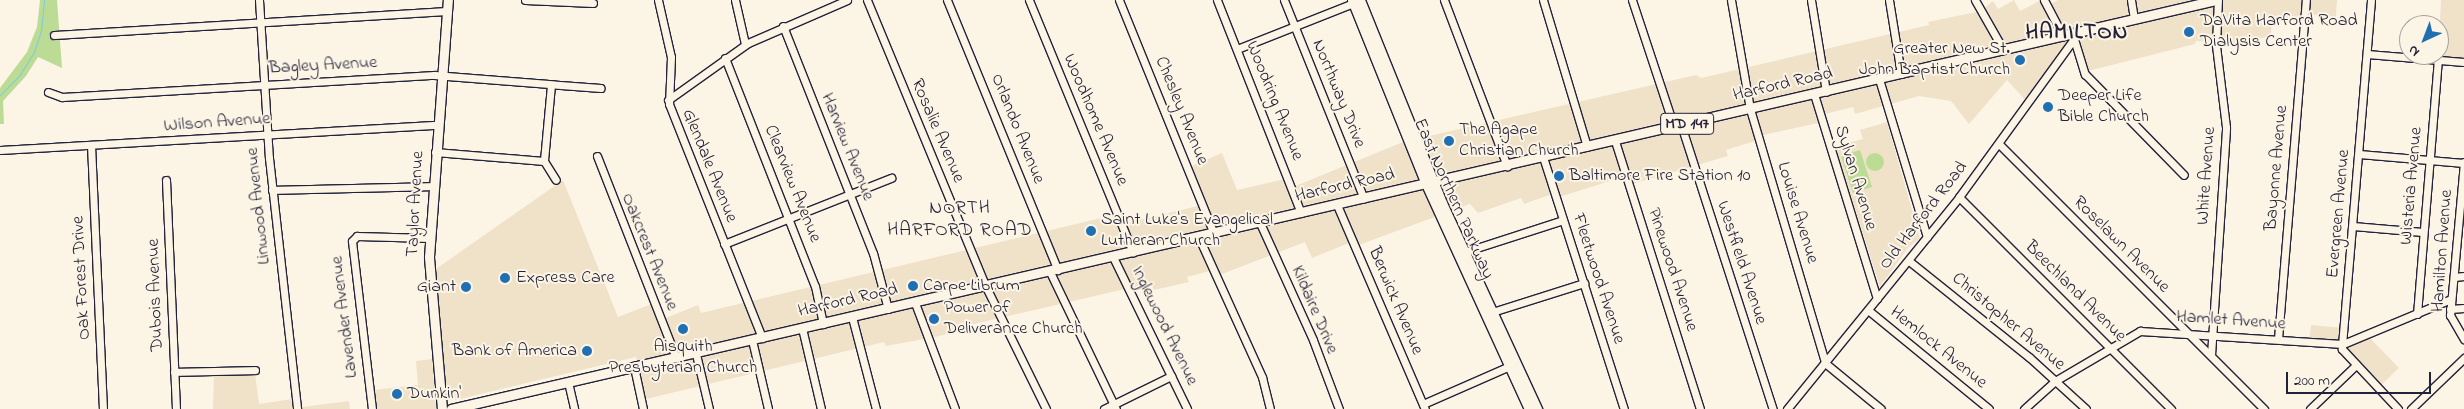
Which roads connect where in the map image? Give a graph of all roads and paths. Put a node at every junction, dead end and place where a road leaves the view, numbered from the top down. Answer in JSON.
{"nodes":[{"id":1,"x":259,"y":0,"type":"edge"},
{"id":2,"x":448,"y":0,"type":"edge"},
{"id":3,"x":526,"y":0,"type":"edge"},
{"id":4,"x":658,"y":0,"type":"edge"},
{"id":5,"x":735,"y":0,"type":"edge"},
{"id":6,"x":847,"y":0,"type":"edge"},
{"id":7,"x":867,"y":0,"type":"edge"},
{"id":8,"x":947,"y":0,"type":"edge"},
{"id":9,"x":1029,"y":0,"type":"edge"},
{"id":10,"x":1119,"y":0,"type":"edge"},
{"id":11,"x":1217,"y":0,"type":"edge"},
{"id":12,"x":1284,"y":0,"type":"edge"},
{"id":13,"x":1444,"y":0,"type":"edge"},
{"id":14,"x":1543,"y":0,"type":"edge"},
{"id":15,"x":1632,"y":0,"type":"edge"},
{"id":16,"x":1731,"y":0,"type":"edge"},
{"id":17,"x":1811,"y":0,"type":"edge"},
{"id":18,"x":1889,"y":0,"type":"edge"},
{"id":19,"x":1975,"y":0,"type":"edge"},
{"id":20,"x":2044,"y":0,"type":"edge"},
{"id":21,"x":2131,"y":0,"type":"edge"},
{"id":22,"x":2217,"y":0,"type":"edge"},
{"id":23,"x":2306,"y":0,"type":"edge"},
{"id":24,"x":2371,"y":0,"type":"edge"},
{"id":25,"x":1356,"y":1,"type":"edge"},
{"id":26,"x":593,"y":3,"type":"dead end"},
{"id":27,"x":447,"y":11,"type":"junction"},
{"id":28,"x":2134,"y":19,"type":"junction"},
{"id":29,"x":260,"y":23,"type":"junction"},
{"id":30,"x":783,"y":26,"type":"junction"},
{"id":31,"x":1295,"y":26,"type":"junction"},
{"id":32,"x":54,"y":36,"type":"dead end"},
{"id":33,"x":2063,"y":36,"type":"junction"},
{"id":34,"x":2074,"y":36,"type":"junction"},
{"id":35,"x":745,"y":44,"type":"junction"},
{"id":36,"x":1238,"y":49,"type":"junction"},
{"id":37,"x":2002,"y":49,"type":"junction"},
{"id":38,"x":2367,"y":54,"type":"junction"},
{"id":39,"x":2399,"y":57,"type":"edge"},
{"id":40,"x":725,"y":58,"type":"junction"},
{"id":41,"x":2449,"y":61,"type":"edge"},
{"id":42,"x":2464,"y":62,"type":"edge"},
{"id":43,"x":2438,"y":65,"type":"edge"},
{"id":44,"x":1901,"y":74,"type":"junction"},
{"id":45,"x":441,"y":76,"type":"junction"},
{"id":46,"x":1879,"y":79,"type":"junction"},
{"id":47,"x":264,"y":84,"type":"junction"},
{"id":48,"x":550,"y":85,"type":"junction"},
{"id":49,"x":600,"y":88,"type":"dead end"},
{"id":50,"x":48,"y":92,"type":"dead end"},
{"id":51,"x":1826,"y":92,"type":"junction"},
{"id":52,"x":1814,"y":94,"type":"junction"},
{"id":53,"x":668,"y":100,"type":"junction"},
{"id":54,"x":1750,"y":109,"type":"junction"},
{"id":55,"x":436,"y":125,"type":"junction"},
{"id":56,"x":1677,"y":126,"type":"junction"},
{"id":57,"x":267,"y":135,"type":"junction"},
{"id":58,"x":1614,"y":141,"type":"junction"},
{"id":59,"x":1999,"y":144,"type":"junction"},
{"id":60,"x":91,"y":145,"type":"junction"},
{"id":61,"x":1587,"y":147,"type":"junction"},
{"id":62,"x":0,"y":150,"type":"edge"},
{"id":63,"x":435,"y":152,"type":"junction"},
{"id":64,"x":2359,"y":154,"type":"junction"},
{"id":65,"x":597,"y":156,"type":"dead end"},
{"id":66,"x":1543,"y":157,"type":"junction"},
{"id":67,"x":2429,"y":160,"type":"junction"},
{"id":68,"x":544,"y":161,"type":"junction"},
{"id":69,"x":2464,"y":162,"type":"edge"},
{"id":70,"x":1507,"y":166,"type":"junction"},
{"id":71,"x":2184,"y":175,"type":"dead end"},
{"id":72,"x":891,"y":178,"type":"dead end"},
{"id":73,"x":166,"y":180,"type":"dead end"},
{"id":74,"x":556,"y":180,"type":"dead end"},
{"id":75,"x":1430,"y":183,"type":"junction"},
{"id":76,"x":432,"y":186,"type":"junction"},
{"id":77,"x":272,"y":190,"type":"junction"},
{"id":78,"x":850,"y":194,"type":"junction"},
{"id":79,"x":1959,"y":197,"type":"junction"},
{"id":80,"x":1364,"y":199,"type":"junction"},
{"id":81,"x":1337,"y":205,"type":"junction"},
{"id":82,"x":1301,"y":213,"type":"junction"},
{"id":83,"x":789,"y":217,"type":"junction"},
{"id":84,"x":1563,"y":220,"type":"junction"},
{"id":85,"x":1260,"y":223,"type":"junction"},
{"id":86,"x":2461,"y":223,"type":"edge"},
{"id":87,"x":2353,"y":226,"type":"junction"},
{"id":88,"x":2423,"y":232,"type":"junction"},
{"id":89,"x":1214,"y":234,"type":"junction"},
{"id":90,"x":1927,"y":237,"type":"junction"},
{"id":91,"x":429,"y":238,"type":"junction"},
{"id":92,"x":1199,"y":238,"type":"junction"},
{"id":93,"x":724,"y":244,"type":"junction"},
{"id":94,"x":1133,"y":252,"type":"junction"},
{"id":95,"x":1461,"y":253,"type":"junction"},
{"id":96,"x":1113,"y":257,"type":"junction"},
{"id":97,"x":1909,"y":261,"type":"junction"},
{"id":98,"x":1054,"y":271,"type":"junction"},
{"id":99,"x":2454,"y":276,"type":"junction"},
{"id":100,"x":2464,"y":276,"type":"edge"},
{"id":101,"x":1584,"y":283,"type":"junction"},
{"id":102,"x":986,"y":287,"type":"junction"},
{"id":103,"x":1877,"y":299,"type":"junction"},
{"id":104,"x":2451,"y":299,"type":"junction"},
{"id":105,"x":915,"y":303,"type":"junction"},
{"id":106,"x":2464,"y":308,"type":"edge"},
{"id":107,"x":888,"y":309,"type":"junction"},
{"id":108,"x":2450,"y":309,"type":"junction"},
{"id":109,"x":1868,"y":310,"type":"junction"},
{"id":110,"x":1489,"y":313,"type":"junction"},
{"id":111,"x":2417,"y":314,"type":"junction"},
{"id":112,"x":852,"y":317,"type":"junction"},
{"id":113,"x":823,"y":324,"type":"junction"},
{"id":114,"x":802,"y":328,"type":"junction"},
{"id":115,"x":2188,"y":333,"type":"junction"},
{"id":116,"x":2212,"y":335,"type":"junction"},
{"id":117,"x":757,"y":339,"type":"junction"},
{"id":118,"x":2464,"y":339,"type":"edge"},
{"id":119,"x":2278,"y":340,"type":"junction"},
{"id":120,"x":2343,"y":344,"type":"junction"},
{"id":121,"x":2110,"y":349,"type":"junction"},
{"id":122,"x":696,"y":354,"type":"junction"},
{"id":123,"x":2211,"y":355,"type":"junction"},
{"id":124,"x":676,"y":358,"type":"junction"},
{"id":125,"x":2464,"y":358,"type":"edge"},
{"id":126,"x":1826,"y":363,"type":"junction"},
{"id":127,"x":1513,"y":365,"type":"junction"},
{"id":128,"x":2356,"y":365,"type":"junction"},
{"id":129,"x":634,"y":367,"type":"junction"},
{"id":130,"x":255,"y":370,"type":"dead end"},
{"id":131,"x":174,"y":372,"type":"junction"},
{"id":132,"x":1171,"y":376,"type":"junction"},
{"id":133,"x":2056,"y":381,"type":"junction"},
{"id":134,"x":568,"y":382,"type":"junction"},
{"id":135,"x":1115,"y":406,"type":"edge"},
{"id":136,"x":1424,"y":407,"type":"edge"},
{"id":137,"x":103,"y":409,"type":"edge"},
{"id":138,"x":176,"y":409,"type":"edge"},
{"id":139,"x":297,"y":409,"type":"edge"},
{"id":140,"x":372,"y":409,"type":"edge"},
{"id":141,"x":442,"y":409,"type":"edge"},
{"id":142,"x":451,"y":409,"type":"edge"},
{"id":143,"x":574,"y":409,"type":"edge"},
{"id":144,"x":644,"y":409,"type":"edge"},
{"id":145,"x":709,"y":409,"type":"edge"},
{"id":146,"x":768,"y":409,"type":"edge"},
{"id":147,"x":822,"y":409,"type":"edge"},
{"id":148,"x":876,"y":409,"type":"edge"},
{"id":149,"x":955,"y":409,"type":"edge"},
{"id":150,"x":1046,"y":409,"type":"edge"},
{"id":151,"x":1104,"y":409,"type":"edge"},
{"id":152,"x":1187,"y":409,"type":"edge"},
{"id":153,"x":1270,"y":409,"type":"edge"},
{"id":154,"x":1339,"y":409,"type":"edge"},
{"id":155,"x":1528,"y":409,"type":"edge"},
{"id":156,"x":1537,"y":409,"type":"edge"},
{"id":157,"x":1624,"y":409,"type":"edge"},
{"id":158,"x":1700,"y":409,"type":"edge"},
{"id":159,"x":1773,"y":409,"type":"edge"},
{"id":160,"x":1787,"y":409,"type":"edge"},
{"id":161,"x":1881,"y":409,"type":"edge"},
{"id":162,"x":1989,"y":409,"type":"edge"},
{"id":163,"x":2024,"y":409,"type":"edge"},
{"id":164,"x":2086,"y":409,"type":"edge"},
{"id":165,"x":2171,"y":409,"type":"edge"},
{"id":166,"x":2264,"y":409,"type":"edge"},
{"id":167,"x":2310,"y":409,"type":"edge"},
{"id":168,"x":2398,"y":409,"type":"edge"},
{"id":169,"x":2411,"y":409,"type":"edge"}],
"edges":[{"from":1,"to":29,"type":"street","name":"Linwood Avenue"},
{"from":2,"to":27,"type":"main road","name":"Taylor Avenue"},
{"from":3,"to":26,"type":"street"},
{"from":4,"to":53,"type":"street","name":"Glendale Avenue"},
{"from":5,"to":35,"type":"street"},
{"from":6,"to":30,"type":"street"},
{"from":7,"to":102,"type":"street","name":"Rosalie Avenue"},
{"from":8,"to":98,"type":"street","name":"Orlando Avenue"},
{"from":9,"to":94,"type":"street","name":"Woodhome Avenue"},
{"from":10,"to":89,"type":"street","name":"Chesley Avenue"},
{"from":11,"to":36,"type":"street","name":"Woodring Avenue"},
{"from":12,"to":31,"type":"street","name":"Northway Drive"},
{"from":13,"to":70,"type":"street"},
{"from":14,"to":61,"type":"street"},
{"from":15,"to":56,"type":"street","name":"Westfield Avenue"},
{"from":16,"to":54,"type":"street","name":"Louise Avenue"},
{"from":17,"to":51,"type":"street"},
{"from":18,"to":44,"type":"street"},
{"from":19,"to":37,"type":"street"},
{"from":20,"to":33,"type":"street"},
{"from":21,"to":28,"type":"street"},
{"from":22,"to":28,"type":"main road","name":"Harford Road","number":"MD 147"},
{"from":22,"to":116,"type":"street","name":"White Avenue"},
{"from":23,"to":119,"type":"street","name":"Bayonne Avenue"},
{"from":24,"to":38,"type":"street","name":"Evergreen Avenue"},
{"from":25,"to":31,"type":"street"},
{"from":25,"to":75,"type":"main road","name":"East Northern Parkway"},
{"from":27,"to":29,"type":"street"},
{"from":27,"to":45,"type":"main road","name":"Taylor Avenue"},
{"from":28,"to":34,"type":"main road","name":"Harford Road","number":"MD 147"},
{"from":29,"to":32,"type":"street"},
{"from":29,"to":47,"type":"street","name":"Linwood Avenue"},
{"from":30,"to":35,"type":"street"},
{"from":30,"to":78,"type":"street","name":"Harview Avenue"},
{"from":31,"to":36,"type":"street"},
{"from":31,"to":80,"type":"street","name":"Northway Drive"},
{"from":33,"to":34,"type":"main road","name":"Harford Road","number":"MD 147"},
{"from":33,"to":37,"type":"main road","name":"Harford Road","number":"MD 147"},
{"from":34,"to":59,"type":"street","name":"Old Harford Road"},
{"from":34,"to":71,"type":"street"},
{"from":35,"to":40,"type":"street"},
{"from":36,"to":82,"type":"street","name":"Woodring Avenue"},
{"from":37,"to":44,"type":"main road","name":"Harford Road","number":"MD 147"},
{"from":38,"to":39,"type":"street"},
{"from":38,"to":64,"type":"street","name":"Evergreen Avenue"},
{"from":40,"to":53,"type":"street"},
{"from":40,"to":83,"type":"street","name":"Clearview Avenue"},
{"from":41,"to":42,"type":"street"},
{"from":43,"to":67,"type":"street","name":"Wisteria Avenue"},
{"from":44,"to":46,"type":"main road","name":"Harford Road","number":"MD 147"},
{"from":45,"to":47,"type":"street","name":"Bagley Avenue"},
{"from":45,"to":48,"type":"street","name":"Bagley Avenue"},
{"from":45,"to":55,"type":"main road","name":"Taylor Avenue"},
{"from":46,"to":51,"type":"main road","name":"Harford Road","number":"MD 147"},
{"from":46,"to":90,"type":"street"},
{"from":47,"to":50,"type":"street","name":"Bagley Avenue"},
{"from":47,"to":57,"type":"street","name":"Linwood Avenue"},
{"from":48,"to":49,"type":"street","name":"Bagley Avenue"},
{"from":48,"to":68,"type":"street"},
{"from":51,"to":52,"type":"main road","name":"Harford Road","number":"MD 147"},
{"from":52,"to":54,"type":"main road","name":"Harford Road","number":"MD 147"},
{"from":52,"to":103,"type":"street","name":"Sylvan Avenue"},
{"from":53,"to":93,"type":"street","name":"Glendale Avenue"},
{"from":54,"to":56,"type":"main road","name":"Harford Road","number":"MD 147"},
{"from":54,"to":126,"type":"street","name":"Louise Avenue"},
{"from":55,"to":57,"type":"street","name":"Wilson Avenue"},
{"from":55,"to":63,"type":"main road","name":"Taylor Avenue"},
{"from":56,"to":58,"type":"main road","name":"Harford Road","number":"MD 147"},
{"from":56,"to":159,"type":"street","name":"Westfield Avenue"},
{"from":57,"to":60,"type":"street","name":"Wilson Avenue"},
{"from":57,"to":77,"type":"street","name":"Linwood Avenue"},
{"from":58,"to":61,"type":"main road","name":"Harford Road","number":"MD 147"},
{"from":58,"to":158,"type":"street","name":"Pinewood Avenue"},
{"from":59,"to":79,"type":"street","name":"Old Harford Road"},
{"from":59,"to":115,"type":"street","name":"Roselawn Avenue"},
{"from":60,"to":62,"type":"street","name":"Wilson Avenue"},
{"from":60,"to":137,"type":"street","name":"Oak Forest Drive"},
{"from":61,"to":66,"type":"main road","name":"Harford Road","number":"MD 147"},
{"from":63,"to":68,"type":"street"},
{"from":63,"to":76,"type":"main road","name":"Taylor Avenue"},
{"from":64,"to":67,"type":"street"},
{"from":64,"to":87,"type":"street","name":"Evergreen Avenue"},
{"from":65,"to":124,"type":"street","name":"Oakcrest Avenue"},
{"from":66,"to":70,"type":"main road","name":"Harford Road","number":"MD 147"},
{"from":66,"to":84,"type":"street","name":"Fleetwood Avenue"},
{"from":67,"to":69,"type":"street"},
{"from":67,"to":88,"type":"street","name":"Wisteria Avenue"},
{"from":68,"to":74,"type":"street"},
{"from":69,"to":86,"type":"street","name":"Hamilton Avenue"},
{"from":70,"to":75,"type":"main road","name":"Harford Road","number":"MD 147"},
{"from":72,"to":78,"type":"street"},
{"from":73,"to":131,"type":"street","name":"Dubois Avenue"},
{"from":75,"to":80,"type":"main road","name":"Harford Road","number":"MD 147"},
{"from":75,"to":95,"type":"main road","name":"East Northern Parkway"},
{"from":76,"to":77,"type":"street"},
{"from":76,"to":91,"type":"main road","name":"Taylor Avenue"},
{"from":77,"to":139,"type":"street","name":"Linwood Avenue"},
{"from":78,"to":83,"type":"street"},
{"from":78,"to":107,"type":"street","name":"Harview Avenue"},
{"from":79,"to":90,"type":"street","name":"Old Harford Road"},
{"from":79,"to":121,"type":"street","name":"Beechland Avenue"},
{"from":80,"to":81,"type":"main road","name":"Harford Road","number":"MD 147"},
{"from":81,"to":82,"type":"main road","name":"Harford Road","number":"MD 147"},
{"from":81,"to":136,"type":"street","name":"Berwick Avenue"},
{"from":82,"to":85,"type":"main road","name":"Harford Road","number":"MD 147"},
{"from":83,"to":93,"type":"street"},
{"from":83,"to":113,"type":"street","name":"Clearview Avenue"},
{"from":84,"to":95,"type":"street"},
{"from":84,"to":101,"type":"street","name":"Fleetwood Avenue"},
{"from":85,"to":89,"type":"main road","name":"Harford Road","number":"MD 147"},
{"from":85,"to":154,"type":"street","name":"Kildaire Drive"},
{"from":86,"to":99,"type":"street","name":"Hamilton Avenue"},
{"from":87,"to":88,"type":"street"},
{"from":87,"to":120,"type":"street","name":"Evergreen Avenue"},
{"from":88,"to":111,"type":"street","name":"Wisteria Avenue"},
{"from":89,"to":92,"type":"main road","name":"Harford Road","number":"MD 147"},
{"from":90,"to":97,"type":"street","name":"Old Harford Road"},
{"from":91,"to":140,"type":"street","name":"Lavender Avenue"},
{"from":91,"to":141,"type":"main road","name":"Taylor Avenue"},
{"from":92,"to":94,"type":"main road","name":"Harford Road","number":"MD 147"},
{"from":92,"to":153,"type":"street"},
{"from":93,"to":117,"type":"street","name":"Glendale Avenue"},
{"from":94,"to":96,"type":"main road","name":"Harford Road","number":"MD 147"},
{"from":95,"to":110,"type":"main road","name":"East Northern Parkway"},
{"from":96,"to":98,"type":"main road","name":"Harford Road","number":"MD 147"},
{"from":96,"to":132,"type":"street","name":"Inglewood Avenue"},
{"from":97,"to":103,"type":"street","name":"Old Harford Road"},
{"from":97,"to":133,"type":"street","name":"Christopher Avenue"},
{"from":98,"to":102,"type":"main road","name":"Harford Road","number":"MD 147"},
{"from":98,"to":135,"type":"street","name":"Orlando Avenue"},
{"from":99,"to":100,"type":"street"},
{"from":99,"to":104,"type":"street","name":"Hamilton Avenue"},
{"from":101,"to":110,"type":"street"},
{"from":101,"to":157,"type":"street","name":"Fleetwood Avenue"},
{"from":102,"to":105,"type":"main road","name":"Harford Road","number":"MD 147"},
{"from":102,"to":150,"type":"street","name":"Rosalie Avenue"},
{"from":103,"to":109,"type":"street","name":"Old Harford Road"},
{"from":104,"to":108,"type":"street","name":"Hamilton Avenue"},
{"from":104,"to":111,"type":"street","name":"Hamlet Avenue"},
{"from":105,"to":107,"type":"main road","name":"Harford Road","number":"MD 147"},
{"from":105,"to":149,"type":"street"},
{"from":106,"to":108,"type":"street"},
{"from":107,"to":112,"type":"main road","name":"Harford Road","number":"MD 147"},
{"from":108,"to":118,"type":"street","name":"Hamilton Avenue"},
{"from":109,"to":126,"type":"street","name":"Old Harford Road"},
{"from":109,"to":162,"type":"street","name":"Hemlock Avenue"},
{"from":110,"to":127,"type":"main road","name":"East Northern Parkway"},
{"from":111,"to":120,"type":"street","name":"Hamlet Avenue"},
{"from":112,"to":113,"type":"main road","name":"Harford Road","number":"MD 147"},
{"from":112,"to":148,"type":"street"},
{"from":113,"to":114,"type":"main road","name":"Harford Road","number":"MD 147"},
{"from":114,"to":117,"type":"main road","name":"Harford Road","number":"MD 147"},
{"from":114,"to":147,"type":"street"},
{"from":115,"to":116,"type":"street","name":"Hamlet Avenue"},
{"from":115,"to":121,"type":"street","name":"Hamlet Avenue"},
{"from":115,"to":123,"type":"street","name":"Roselawn Avenue"},
{"from":116,"to":119,"type":"street","name":"Hamlet Avenue"},
{"from":116,"to":123,"type":"street","name":"White Avenue"},
{"from":117,"to":122,"type":"main road","name":"Harford Road","number":"MD 147"},
{"from":117,"to":146,"type":"street","name":"Glendale Avenue"},
{"from":119,"to":120,"type":"street","name":"Hamlet Avenue"},
{"from":120,"to":128,"type":"street"},
{"from":121,"to":133,"type":"street","name":"Hamlet Avenue"},
{"from":121,"to":165,"type":"street","name":"Beechland Avenue"},
{"from":122,"to":124,"type":"main road","name":"Harford Road","number":"MD 147"},
{"from":122,"to":145,"type":"street"},
{"from":123,"to":166,"type":"street","name":"Roselawn Avenue"},
{"from":124,"to":129,"type":"main road","name":"Harford Road","number":"MD 147"},
{"from":125,"to":169,"type":"street"},
{"from":126,"to":160,"type":"street","name":"Old Harford Road"},
{"from":126,"to":161,"type":"street"},
{"from":127,"to":136,"type":"street"},
{"from":127,"to":155,"type":"main road","name":"East Northern Parkway"},
{"from":127,"to":156,"type":"main road","name":"East Northern Parkway"},
{"from":128,"to":167,"type":"street"},
{"from":128,"to":168,"type":"street"},
{"from":129,"to":134,"type":"main road","name":"Harford Road","number":"MD 147"},
{"from":129,"to":144,"type":"street"},
{"from":130,"to":131,"type":"street"},
{"from":131,"to":138,"type":"street","name":"Dubois Avenue"},
{"from":132,"to":135,"type":"street"},
{"from":132,"to":152,"type":"street","name":"Inglewood Avenue"},
{"from":133,"to":163,"type":"street","name":"Hamlet Avenue"},
{"from":133,"to":164,"type":"street","name":"Christopher Avenue"},
{"from":134,"to":142,"type":"main road","name":"Harford Road","number":"MD 147"},
{"from":134,"to":143,"type":"street"},
{"from":135,"to":151,"type":"street"}]}
